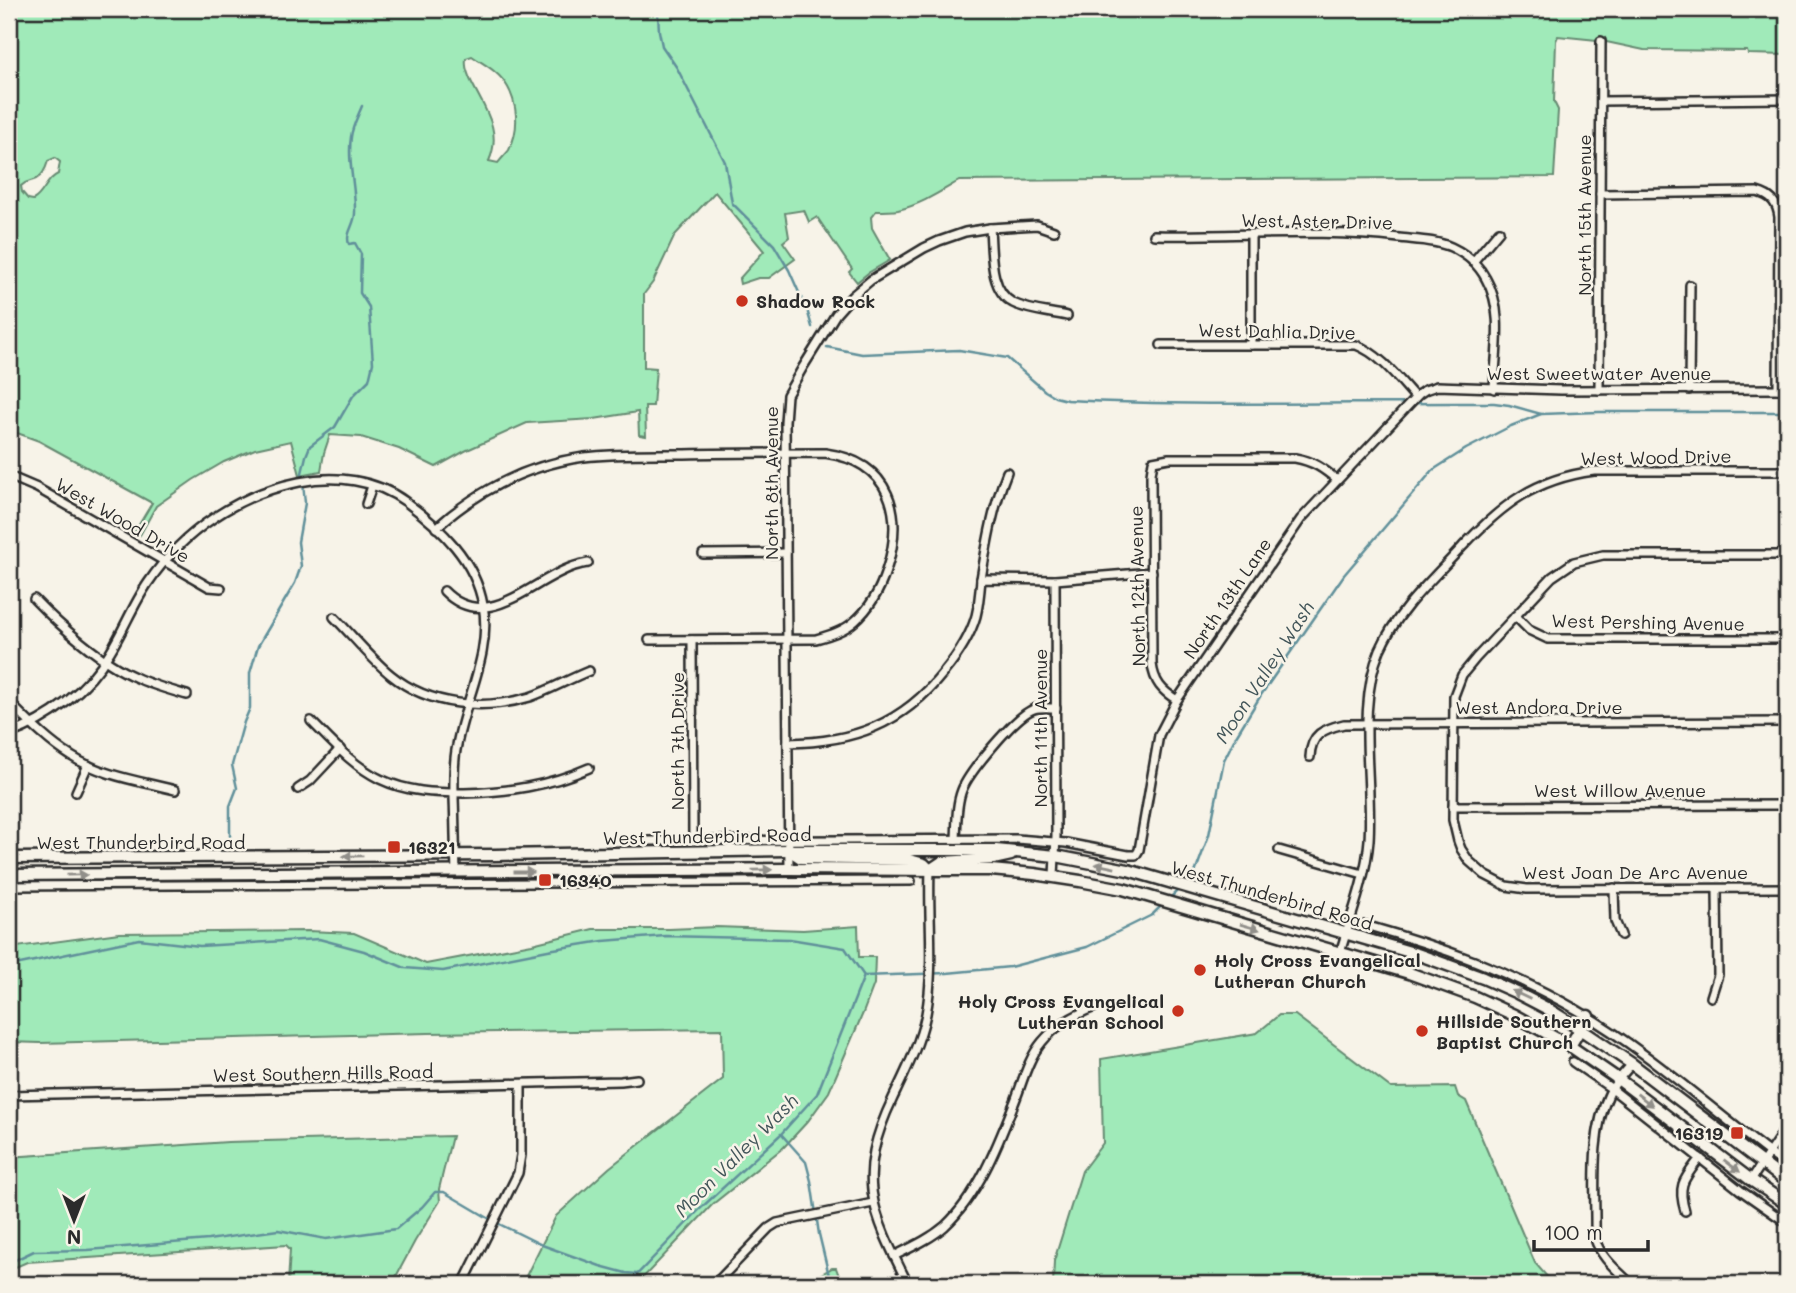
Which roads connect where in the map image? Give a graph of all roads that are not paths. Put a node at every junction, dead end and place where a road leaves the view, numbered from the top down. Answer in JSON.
{"nodes":[{"id":1,"x":1601,"y":41,"type":"dead end"},
{"id":2,"x":1787,"y":100,"type":"edge"},
{"id":3,"x":1601,"y":101,"type":"junction"},
{"id":4,"x":1600,"y":194,"type":"junction"},
{"id":5,"x":990,"y":228,"type":"junction"},
{"id":6,"x":1054,"y":231,"type":"dead end"},
{"id":7,"x":1499,"y":231,"type":"dead end"},
{"id":8,"x":1251,"y":234,"type":"junction"},
{"id":9,"x":1154,"y":235,"type":"dead end"},
{"id":10,"x":1473,"y":262,"type":"junction"},
{"id":11,"x":1690,"y":285,"type":"dead end"},
{"id":12,"x":1067,"y":316,"type":"dead end"},
{"id":13,"x":1161,"y":345,"type":"dead end"},
{"id":14,"x":1251,"y":345,"type":"junction"},
{"id":15,"x":1494,"y":389,"type":"junction"},
{"id":16,"x":1778,"y":389,"type":"junction"},
{"id":17,"x":1787,"y":389,"type":"edge"},
{"id":18,"x":1599,"y":390,"type":"junction"},
{"id":19,"x":1689,"y":390,"type":"junction"},
{"id":20,"x":1414,"y":398,"type":"junction"},
{"id":21,"x":786,"y":453,"type":"junction"},
{"id":22,"x":1787,"y":471,"type":"edge"},
{"id":23,"x":1007,"y":472,"type":"dead end"},
{"id":24,"x":9,"y":476,"type":"edge"},
{"id":25,"x":1337,"y":480,"type":"junction"},
{"id":26,"x":372,"y":486,"type":"junction"},
{"id":27,"x":366,"y":504,"type":"dead end"},
{"id":28,"x":436,"y":528,"type":"junction"},
{"id":29,"x":786,"y":553,"type":"junction"},
{"id":30,"x":703,"y":554,"type":"dead end"},
{"id":31,"x":1787,"y":555,"type":"edge"},
{"id":32,"x":164,"y":562,"type":"junction"},
{"id":33,"x":588,"y":563,"type":"dead end"},
{"id":34,"x":1152,"y":572,"type":"junction"},
{"id":35,"x":981,"y":579,"type":"junction"},
{"id":36,"x":1055,"y":580,"type":"junction"},
{"id":37,"x":221,"y":588,"type":"dead end"},
{"id":38,"x":444,"y":591,"type":"dead end"},
{"id":39,"x":34,"y":599,"type":"dead end"},
{"id":40,"x":484,"y":606,"type":"junction"},
{"id":41,"x":334,"y":617,"type":"dead end"},
{"id":42,"x":1515,"y":617,"type":"junction"},
{"id":43,"x":787,"y":639,"type":"junction"},
{"id":44,"x":1787,"y":639,"type":"edge"},
{"id":45,"x":649,"y":640,"type":"dead end"},
{"id":46,"x":692,"y":640,"type":"junction"},
{"id":47,"x":106,"y":659,"type":"junction"},
{"id":48,"x":589,"y":671,"type":"dead end"},
{"id":49,"x":187,"y":695,"type":"dead end"},
{"id":50,"x":1177,"y":700,"type":"junction"},
{"id":51,"x":9,"y":702,"type":"edge"},
{"id":52,"x":468,"y":704,"type":"junction"},
{"id":53,"x":1056,"y":708,"type":"junction"},
{"id":54,"x":310,"y":721,"type":"dead end"},
{"id":55,"x":1787,"y":722,"type":"edge"},
{"id":56,"x":1368,"y":723,"type":"junction"},
{"id":57,"x":1453,"y":723,"type":"junction"},
{"id":58,"x":32,"y":724,"type":"junction"},
{"id":59,"x":9,"y":734,"type":"edge"},
{"id":60,"x":788,"y":743,"type":"junction"},
{"id":61,"x":340,"y":749,"type":"junction"},
{"id":62,"x":1310,"y":757,"type":"dead end"},
{"id":63,"x":88,"y":765,"type":"junction"},
{"id":64,"x":589,"y":768,"type":"dead end"},
{"id":65,"x":298,"y":789,"type":"dead end"},
{"id":66,"x":175,"y":790,"type":"dead end"},
{"id":67,"x":76,"y":792,"type":"dead end"},
{"id":68,"x":454,"y":793,"type":"junction"},
{"id":69,"x":1453,"y":806,"type":"junction"},
{"id":70,"x":1787,"y":806,"type":"edge"},
{"id":71,"x":956,"y":839,"type":"junction"},
{"id":72,"x":649,"y":841,"type":"dead end"},
{"id":73,"x":693,"y":841,"type":"junction"},
{"id":74,"x":1056,"y":842,"type":"junction"},
{"id":75,"x":789,"y":845,"type":"junction"},
{"id":76,"x":1279,"y":850,"type":"dead end"},
{"id":77,"x":1021,"y":852,"type":"junction"},
{"id":78,"x":455,"y":855,"type":"junction"},
{"id":79,"x":495,"y":855,"type":"junction"},
{"id":80,"x":1136,"y":855,"type":"joint"},
{"id":81,"x":1056,"y":856,"type":"junction"},
{"id":82,"x":244,"y":857,"type":"junction"},
{"id":83,"x":14,"y":858,"type":"edge"},
{"id":84,"x":789,"y":869,"type":"junction"},
{"id":85,"x":870,"y":870,"type":"junction"},
{"id":86,"x":930,"y":870,"type":"junction"},
{"id":87,"x":456,"y":872,"type":"junction"},
{"id":88,"x":495,"y":872,"type":"junction"},
{"id":89,"x":244,"y":874,"type":"junction"},
{"id":90,"x":1363,"y":874,"type":"junction"},
{"id":91,"x":1054,"y":876,"type":"junction"},
{"id":92,"x":16,"y":879,"type":"edge"},
{"id":93,"x":911,"y":881,"type":"dead end"},
{"id":94,"x":870,"y":882,"type":"junction"},
{"id":95,"x":495,"y":884,"type":"junction"},
{"id":96,"x":9,"y":886,"type":"edge"},
{"id":97,"x":1614,"y":888,"type":"junction"},
{"id":98,"x":1787,"y":888,"type":"edge"},
{"id":99,"x":1717,"y":889,"type":"junction"},
{"id":100,"x":1220,"y":897,"type":"junction"},
{"id":101,"x":1214,"y":917,"type":"junction"},
{"id":102,"x":1365,"y":925,"type":"dead end"},
{"id":103,"x":1388,"y":932,"type":"junction"},
{"id":104,"x":1346,"y":933,"type":"junction"},
{"id":105,"x":1621,"y":935,"type":"dead end"},
{"id":106,"x":1384,"y":944,"type":"junction"},
{"id":107,"x":1340,"y":953,"type":"junction"},
{"id":108,"x":1711,"y":997,"type":"dead end"},
{"id":109,"x":1095,"y":1007,"type":"dead end"},
{"id":110,"x":1588,"y":1016,"type":"junction"},
{"id":111,"x":1580,"y":1028,"type":"junction"},
{"id":112,"x":1570,"y":1046,"type":"junction"},
{"id":113,"x":1573,"y":1062,"type":"dead end"},
{"id":114,"x":1632,"y":1064,"type":"junction"},
{"id":115,"x":637,"y":1079,"type":"dead end"},
{"id":116,"x":1618,"y":1079,"type":"junction"},
{"id":117,"x":521,"y":1084,"type":"junction"},
{"id":118,"x":1612,"y":1089,"type":"junction"},
{"id":119,"x":9,"y":1095,"type":"edge"},
{"id":120,"x":1787,"y":1126,"type":"edge"},
{"id":121,"x":1769,"y":1153,"type":"junction"},
{"id":122,"x":1700,"y":1158,"type":"junction"},
{"id":123,"x":1762,"y":1164,"type":"junction"},
{"id":124,"x":1787,"y":1166,"type":"edge"},
{"id":125,"x":1751,"y":1180,"type":"junction"},
{"id":126,"x":1787,"y":1182,"type":"edge"},
{"id":127,"x":873,"y":1203,"type":"junction"},
{"id":128,"x":1787,"y":1204,"type":"edge"},
{"id":129,"x":1685,"y":1211,"type":"dead end"},
{"id":130,"x":1787,"y":1223,"type":"edge"},
{"id":131,"x":894,"y":1256,"type":"junction"},
{"id":132,"x":463,"y":1284,"type":"edge"},
{"id":133,"x":715,"y":1284,"type":"edge"},
{"id":134,"x":908,"y":1284,"type":"edge"},
{"id":135,"x":1631,"y":1284,"type":"edge"}],
"edges":[{"from":1,"to":3,"type":"street","name":"North 15th Avenue"},
{"from":2,"to":3,"type":"street"},
{"from":3,"to":4,"type":"street","name":"North 15th Avenue"},
{"from":4,"to":16,"type":"street"},
{"from":4,"to":18,"type":"street","name":"North 15th Avenue"},
{"from":5,"to":6,"type":"street","name":"North 8th Avenue"},
{"from":5,"to":12,"type":"street"},
{"from":5,"to":21,"type":"street","name":"North 8th Avenue"},
{"from":7,"to":10,"type":"street"},
{"from":8,"to":9,"type":"street","name":"West Aster Drive"},
{"from":8,"to":10,"type":"street","name":"West Aster Drive"},
{"from":8,"to":14,"type":"street"},
{"from":10,"to":15,"type":"street"},
{"from":11,"to":19,"type":"street"},
{"from":13,"to":14,"type":"street","name":"West Dahlia Drive"},
{"from":14,"to":20,"type":"street","name":"West Dahlia Drive"},
{"from":15,"to":18,"type":"street","name":"West Sweetwater Avenue"},
{"from":15,"to":20,"type":"street","name":"West Sweetwater Avenue"},
{"from":16,"to":17,"type":"street","name":"West Sweetwater Avenue"},
{"from":16,"to":19,"type":"street","name":"West Sweetwater Avenue"},
{"from":18,"to":19,"type":"street","name":"West Sweetwater Avenue"},
{"from":20,"to":25,"type":"street","name":"North 13th Lane"},
{"from":21,"to":28,"type":"street"},
{"from":21,"to":29,"type":"street","name":"North 8th Avenue"},
{"from":21,"to":43,"type":"street"},
{"from":22,"to":56,"type":"street","name":"West Wood Drive"},
{"from":23,"to":35,"type":"street"},
{"from":24,"to":32,"type":"street","name":"West Wood Drive"},
{"from":25,"to":34,"type":"street","name":"North 12th Avenue"},
{"from":25,"to":50,"type":"street","name":"North 13th Lane"},
{"from":26,"to":27,"type":"street"},
{"from":26,"to":28,"type":"street"},
{"from":26,"to":32,"type":"street"},
{"from":28,"to":40,"type":"street"},
{"from":29,"to":30,"type":"street"},
{"from":29,"to":43,"type":"street","name":"North 8th Avenue"},
{"from":31,"to":42,"type":"street"},
{"from":32,"to":37,"type":"street","name":"West Wood Drive"},
{"from":32,"to":47,"type":"street"},
{"from":33,"to":40,"type":"street"},
{"from":34,"to":36,"type":"street"},
{"from":34,"to":50,"type":"street","name":"North 12th Avenue"},
{"from":35,"to":36,"type":"street"},
{"from":35,"to":60,"type":"street"},
{"from":36,"to":53,"type":"street","name":"North 11th Avenue"},
{"from":38,"to":40,"type":"street"},
{"from":39,"to":47,"type":"street"},
{"from":40,"to":52,"type":"street"},
{"from":41,"to":52,"type":"street"},
{"from":42,"to":44,"type":"street","name":"West Pershing Avenue"},
{"from":42,"to":57,"type":"street"},
{"from":43,"to":46,"type":"street"},
{"from":43,"to":60,"type":"street","name":"North 8th Avenue"},
{"from":45,"to":46,"type":"street"},
{"from":46,"to":73,"type":"street","name":"North 7th Drive"},
{"from":47,"to":49,"type":"street"},
{"from":47,"to":58,"type":"street"},
{"from":48,"to":52,"type":"street"},
{"from":50,"to":80,"type":"street","name":"North 13th Lane"},
{"from":51,"to":58,"type":"street"},
{"from":52,"to":68,"type":"street"},
{"from":53,"to":71,"type":"street"},
{"from":53,"to":74,"type":"street","name":"North 11th Avenue"},
{"from":54,"to":61,"type":"street"},
{"from":55,"to":57,"type":"street","name":"West Andora Drive"},
{"from":56,"to":57,"type":"street","name":"West Andora Drive"},
{"from":56,"to":62,"type":"street","name":"West Andora Drive"},
{"from":56,"to":90,"type":"street","name":"West Wood Drive"},
{"from":57,"to":69,"type":"street"},
{"from":58,"to":59,"type":"street"},
{"from":58,"to":63,"type":"street"},
{"from":60,"to":75,"type":"street","name":"North 8th Avenue"},
{"from":61,"to":65,"type":"street"},
{"from":61,"to":68,"type":"street"},
{"from":63,"to":66,"type":"street"},
{"from":63,"to":67,"type":"street"},
{"from":64,"to":68,"type":"street"},
{"from":68,"to":78,"type":"street"},
{"from":69,"to":70,"type":"street","name":"West Willow Avenue"},
{"from":69,"to":97,"type":"street","name":"West Joan De Arc Avenue"},
{"from":71,"to":74,"type":"street","name":"West Thunderbird Road"},
{"from":71,"to":75,"type":"street","name":"West Thunderbird Road"},
{"from":72,"to":73,"type":"street","name":"West Thunderbird Road"},
{"from":73,"to":75,"type":"street","name":"West Thunderbird Road"},
{"from":74,"to":80,"type":"street","name":"West Thunderbird Road"},
{"from":74,"to":81,"type":"street","name":"North 11th Avenue"},
{"from":75,"to":77,"type":"main road","name":"West Thunderbird Road"},
{"from":75,"to":79,"type":"main road","name":"West Thunderbird Road"},
{"from":75,"to":84,"type":"street","name":"North 8th Avenue"},
{"from":75,"to":86,"type":"main road"},
{"from":76,"to":90,"type":"street"},
{"from":77,"to":81,"type":"main road","name":"West Thunderbird Road"},
{"from":77,"to":86,"type":"main road"},
{"from":78,"to":79,"type":"main road","name":"West Thunderbird Road"},
{"from":78,"to":82,"type":"main road","name":"West Thunderbird Road","one_way":true},
{"from":78,"to":87,"type":"street"},
{"from":79,"to":88,"type":"main road"},
{"from":81,"to":91,"type":"street","name":"North 11th Avenue"},
{"from":100,"to":81,"type":"main road","name":"West Thunderbird Road","one_way":true},
{"from":82,"to":83,"type":"main road","name":"West Thunderbird Road"},
{"from":82,"to":89,"type":"main road"},
{"from":83,"to":92,"type":"street","name":"West Thunderbird Road"},
{"from":84,"to":85,"type":"main road","name":"West Thunderbird Road"},
{"from":88,"to":84,"type":"main road","name":"West Thunderbird Road","one_way":true},
{"from":85,"to":86,"type":"main road","name":"West Thunderbird Road"},
{"from":85,"to":94,"type":"street"},
{"from":86,"to":91,"type":"main road","name":"West Thunderbird Road"},
{"from":86,"to":127,"type":"street"},
{"from":87,"to":88,"type":"main road","name":"West Thunderbird Road"},
{"from":87,"to":89,"type":"main road","name":"West Thunderbird Road"},
{"from":88,"to":95,"type":"street"},
{"from":92,"to":89,"type":"main road","name":"West Thunderbird Road","one_way":true},
{"from":90,"to":104,"type":"street","name":"West Wood Drive"},
{"from":91,"to":101,"type":"main road","name":"West Thunderbird Road"},
{"from":92,"to":95,"type":"street","name":"West Thunderbird Road"},
{"from":92,"to":96,"type":"street","name":"West Thunderbird Road"},
{"from":93,"to":94,"type":"street","name":"West Thunderbird Road"},
{"from":94,"to":95,"type":"street","name":"West Thunderbird Road"},
{"from":97,"to":99,"type":"street","name":"West Joan De Arc Avenue"},
{"from":97,"to":105,"type":"street"},
{"from":98,"to":99,"type":"street","name":"West Joan De Arc Avenue"},
{"from":99,"to":108,"type":"street"},
{"from":100,"to":101,"type":"main road"},
{"from":100,"to":104,"type":"main road","name":"West Thunderbird Road"},
{"from":101,"to":107,"type":"main road","name":"West Thunderbird Road","one_way":true},
{"from":102,"to":103,"type":"street","name":"West Thunderbird Road"},
{"from":103,"to":106,"type":"street","name":"West Thunderbird Road"},
{"from":103,"to":110,"type":"street","name":"West Thunderbird Road"},
{"from":104,"to":106,"type":"main road","name":"West Thunderbird Road"},
{"from":104,"to":107,"type":"street","name":"West Wood Drive"},
{"from":111,"to":106,"type":"main road","name":"West Thunderbird Road","one_way":true},
{"from":107,"to":112,"type":"main road","name":"West Thunderbird Road"},
{"from":109,"to":131,"type":"street"},
{"from":110,"to":111,"type":"main road"},
{"from":110,"to":121,"type":"street","name":"West Thunderbird Road"},
{"from":111,"to":112,"type":"main road"},
{"from":111,"to":114,"type":"main road","name":"West Thunderbird Road"},
{"from":112,"to":116,"type":"main road","name":"West Thunderbird Road"},
{"from":113,"to":118,"type":"street"},
{"from":114,"to":116,"type":"street"},
{"from":114,"to":123,"type":"main road","name":"West Thunderbird Road"},
{"from":115,"to":117,"type":"street","name":"West Southern Hills Road"},
{"from":116,"to":118,"type":"street"},
{"from":116,"to":125,"type":"main road","name":"West Thunderbird Road","one_way":true},
{"from":117,"to":119,"type":"street","name":"West Southern Hills Road"},
{"from":117,"to":132,"type":"street"},
{"from":118,"to":122,"type":"street"},
{"from":118,"to":135,"type":"street"},
{"from":120,"to":121,"type":"street"},
{"from":121,"to":123,"type":"street"},
{"from":121,"to":124,"type":"street","name":"West Thunderbird Road"},
{"from":122,"to":129,"type":"street"},
{"from":122,"to":130,"type":"street"},
{"from":123,"to":125,"type":"street"},
{"from":123,"to":126,"type":"main road","name":"West Thunderbird Road"},
{"from":125,"to":128,"type":"main road","name":"West Thunderbird Road"},
{"from":127,"to":131,"type":"street"},
{"from":127,"to":133,"type":"street"},
{"from":131,"to":134,"type":"street"}]}
